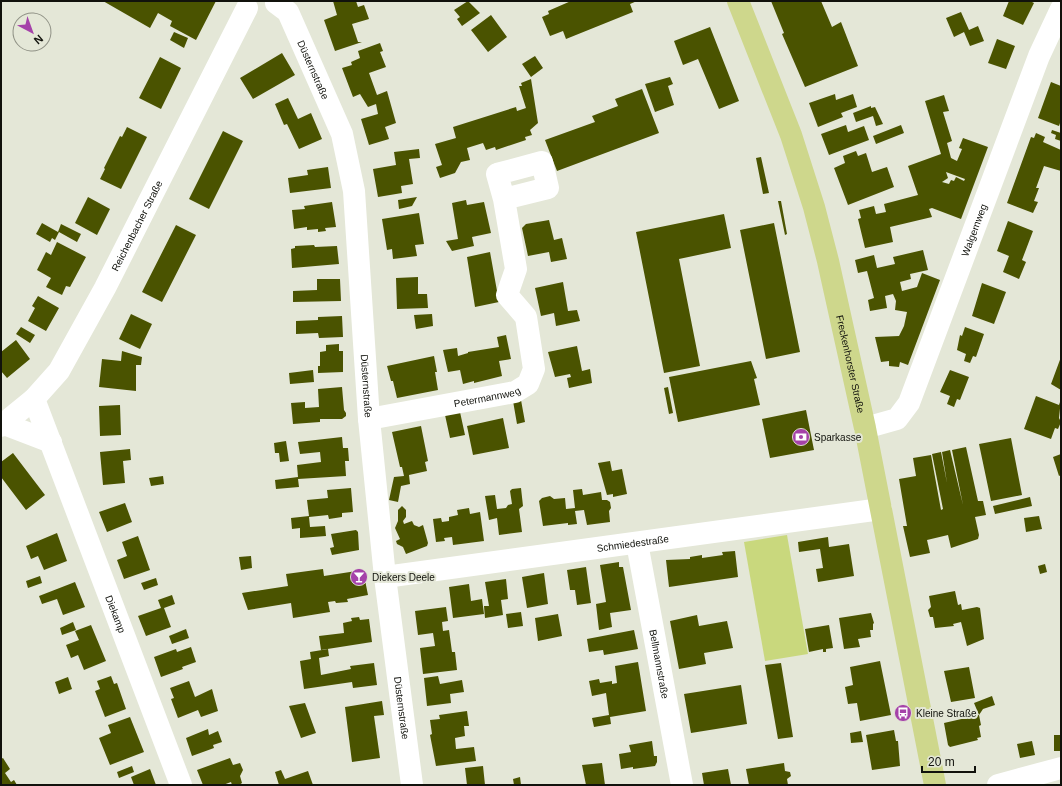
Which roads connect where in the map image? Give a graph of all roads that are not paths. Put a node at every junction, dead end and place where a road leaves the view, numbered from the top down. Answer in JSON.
{"nodes":[{"id":1,"x":738,"y":1,"type":"edge"},
{"id":2,"x":277,"y":2,"type":"edge"},
{"id":3,"x":244,"y":4,"type":"edge"},
{"id":4,"x":1060,"y":13,"type":"edge"},
{"id":5,"x":504,"y":199,"type":"dead end"},
{"id":6,"x":34,"y":399,"type":"junction"},
{"id":7,"x":369,"y":419,"type":"junction"},
{"id":8,"x":2,"y":425,"type":"edge"},
{"id":9,"x":865,"y":428,"type":"junction"},
{"id":10,"x":51,"y":442,"type":"junction"},
{"id":11,"x":881,"y":509,"type":"junction"},
{"id":12,"x":637,"y":543,"type":"junction"},
{"id":13,"x":385,"y":577,"type":"junction"},
{"id":14,"x":1061,"y":768,"type":"edge"},
{"id":15,"x":408,"y":784,"type":"edge"},
{"id":16,"x":181,"y":785,"type":"edge"},
{"id":17,"x":682,"y":785,"type":"edge"},
{"id":18,"x":935,"y":785,"type":"edge"},
{"id":19,"x":998,"y":785,"type":"edge"}],
"edges":[{"from":1,"to":9,"type":"main road","name":"Freckenhorster Straße"},
{"from":2,"to":3,"type":"street"},
{"from":2,"to":7,"type":"street","name":"Düsternstraße"},
{"from":3,"to":6,"type":"street","name":"Reichenbacher Straße"},
{"from":4,"to":9,"type":"street","name":"Walgernweg"},
{"from":5,"to":7,"type":"street","name":"Petermannweg"},
{"from":6,"to":8,"type":"street","name":"Reichenbacher Straße"},
{"from":6,"to":10,"type":"street","name":"Diekamp"},
{"from":7,"to":13,"type":"street","name":"Düsternstraße"},
{"from":8,"to":10,"type":"street"},
{"from":9,"to":11,"type":"main road","name":"Freckenhorster Straße"},
{"from":10,"to":16,"type":"street","name":"Diekamp"},
{"from":11,"to":12,"type":"street","name":"Schmiedestraße"},
{"from":11,"to":18,"type":"main road","name":"Freckenhorster Straße"},
{"from":12,"to":13,"type":"street","name":"Schmiedestraße"},
{"from":12,"to":17,"type":"street","name":"Bellmannstraße"},
{"from":13,"to":15,"type":"street","name":"Düsternstraße"},
{"from":14,"to":19,"type":"street"}]}
